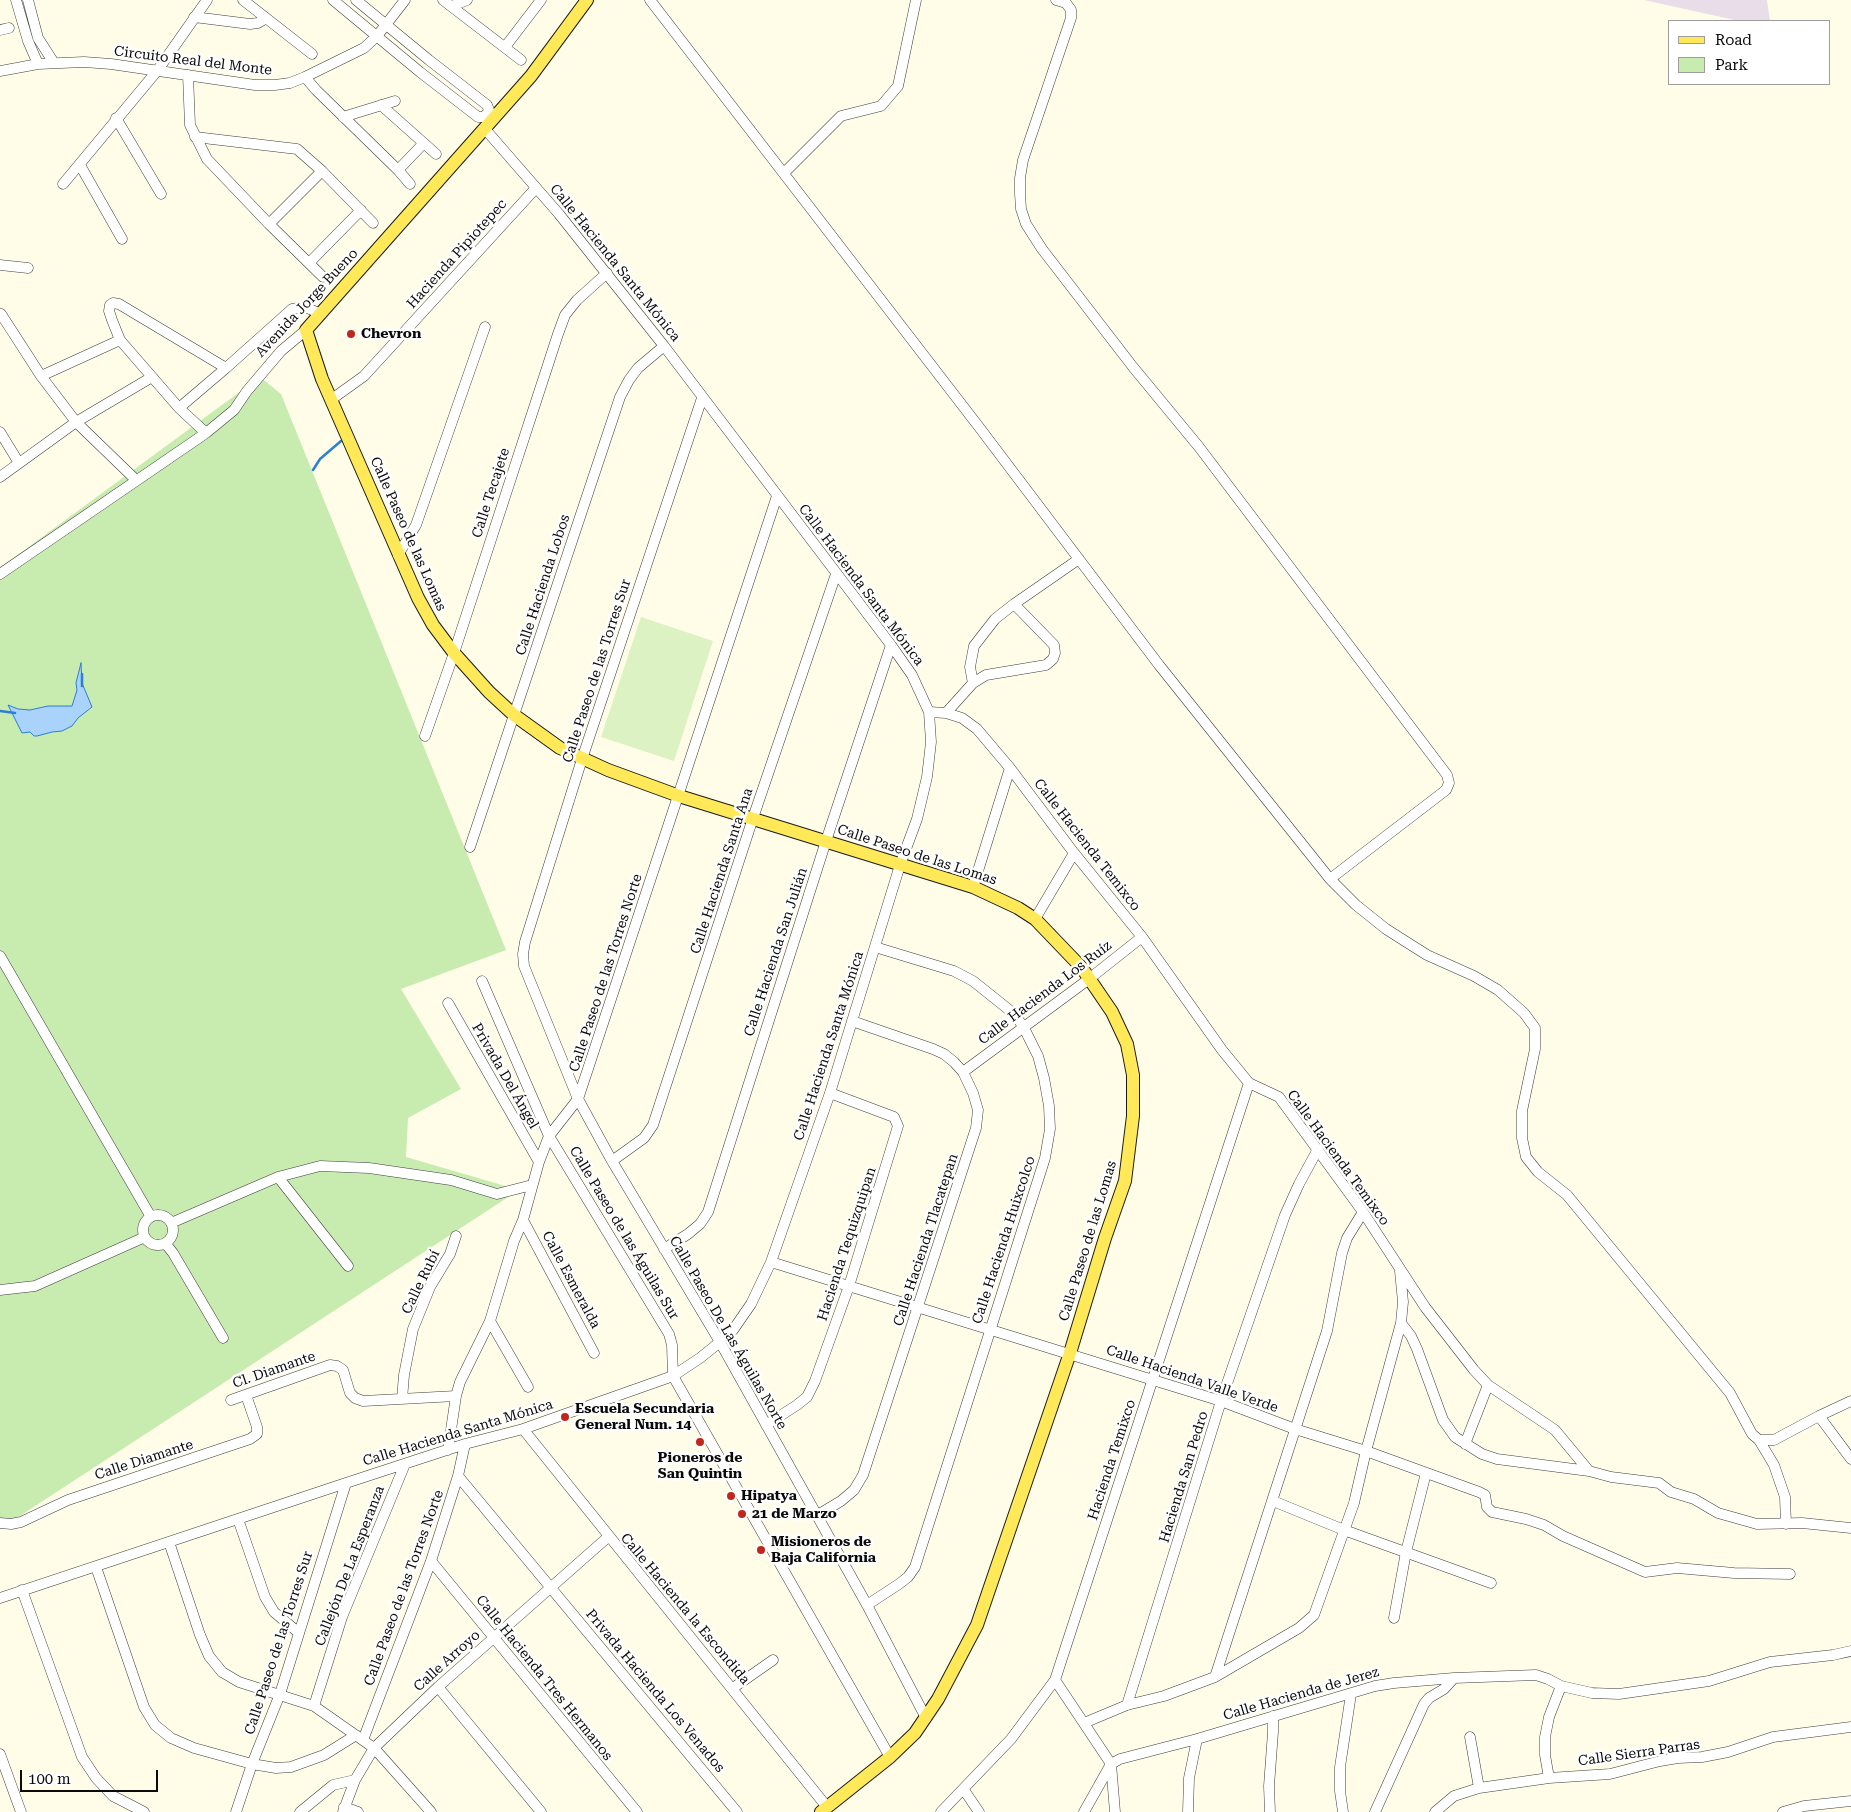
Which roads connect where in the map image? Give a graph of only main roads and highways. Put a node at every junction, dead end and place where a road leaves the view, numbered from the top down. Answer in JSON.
{"nodes":[{"id":1,"x":587,"y":0,"type":"edge"},
{"id":2,"x":306,"y":330,"type":"joint"},
{"id":3,"x":824,"y":1809,"type":"edge"}],
"edges":[{"from":1,"to":2,"type":"main road","name":"Avenida Jorge Bueno"},
{"from":2,"to":3,"type":"main road","name":"Calle Paseo de las Lomas"}]}
